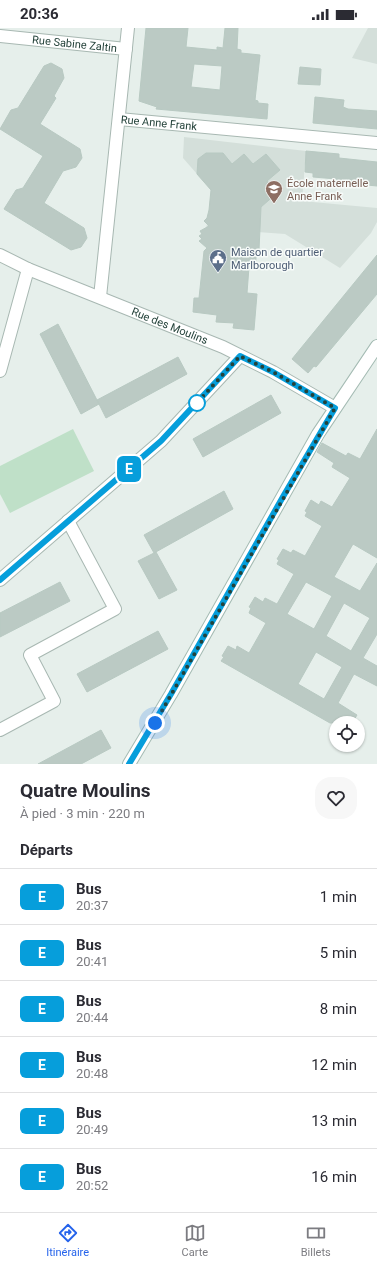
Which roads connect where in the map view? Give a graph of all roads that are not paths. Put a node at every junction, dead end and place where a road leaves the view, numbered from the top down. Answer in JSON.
{"nodes":[{"id":1,"x":128,"y":28,"type":"edge"},
{"id":2,"x":0,"y":36,"type":"edge"},
{"id":3,"x":126,"y":49,"type":"junction"},
{"id":4,"x":119,"y":119,"type":"junction"},
{"id":5,"x":377,"y":143,"type":"edge"},
{"id":6,"x":0,"y":255,"type":"edge"},
{"id":7,"x":0,"y":263,"type":"edge"},
{"id":8,"x":28,"y":269,"type":"junction"},
{"id":9,"x":100,"y":296,"type":"junction"},
{"id":10,"x":377,"y":346,"type":"edge"},
{"id":11,"x":240,"y":356,"type":"junction"},
{"id":12,"x":0,"y":371,"type":"edge"},
{"id":13,"x":335,"y":408,"type":"junction"},
{"id":14,"x":68,"y":521,"type":"junction"},
{"id":15,"x":0,"y":580,"type":"edge"},
{"id":16,"x":0,"y":730,"type":"edge"},
{"id":17,"x":129,"y":764,"type":"edge"}],
"edges":[{"from":1,"to":3,"type":"street","name":"Rue Sabine Zaltin"},
{"from":2,"to":3,"type":"street","name":"Rue Sabine Zaltin"},
{"from":3,"to":4,"type":"street","name":"Rue Sabine Zaltin"},
{"from":4,"to":5,"type":"street","name":"Rue Anne Frank"},
{"from":4,"to":9,"type":"street","name":"Rue Anne Frank"},
{"from":6,"to":8,"type":"street","name":"Rue des Moulins"},
{"from":7,"to":8,"type":"street"},
{"from":8,"to":9,"type":"street","name":"Rue des Moulins"},
{"from":8,"to":12,"type":"street"},
{"from":9,"to":11,"type":"street","name":"Rue des Moulins"},
{"from":10,"to":13,"type":"street"},
{"from":11,"to":13,"type":"street","name":"Rue des Moulins"},
{"from":11,"to":14,"type":"street"},
{"from":13,"to":17,"type":"street"},
{"from":14,"to":15,"type":"street"},
{"from":14,"to":16,"type":"street"}]}
